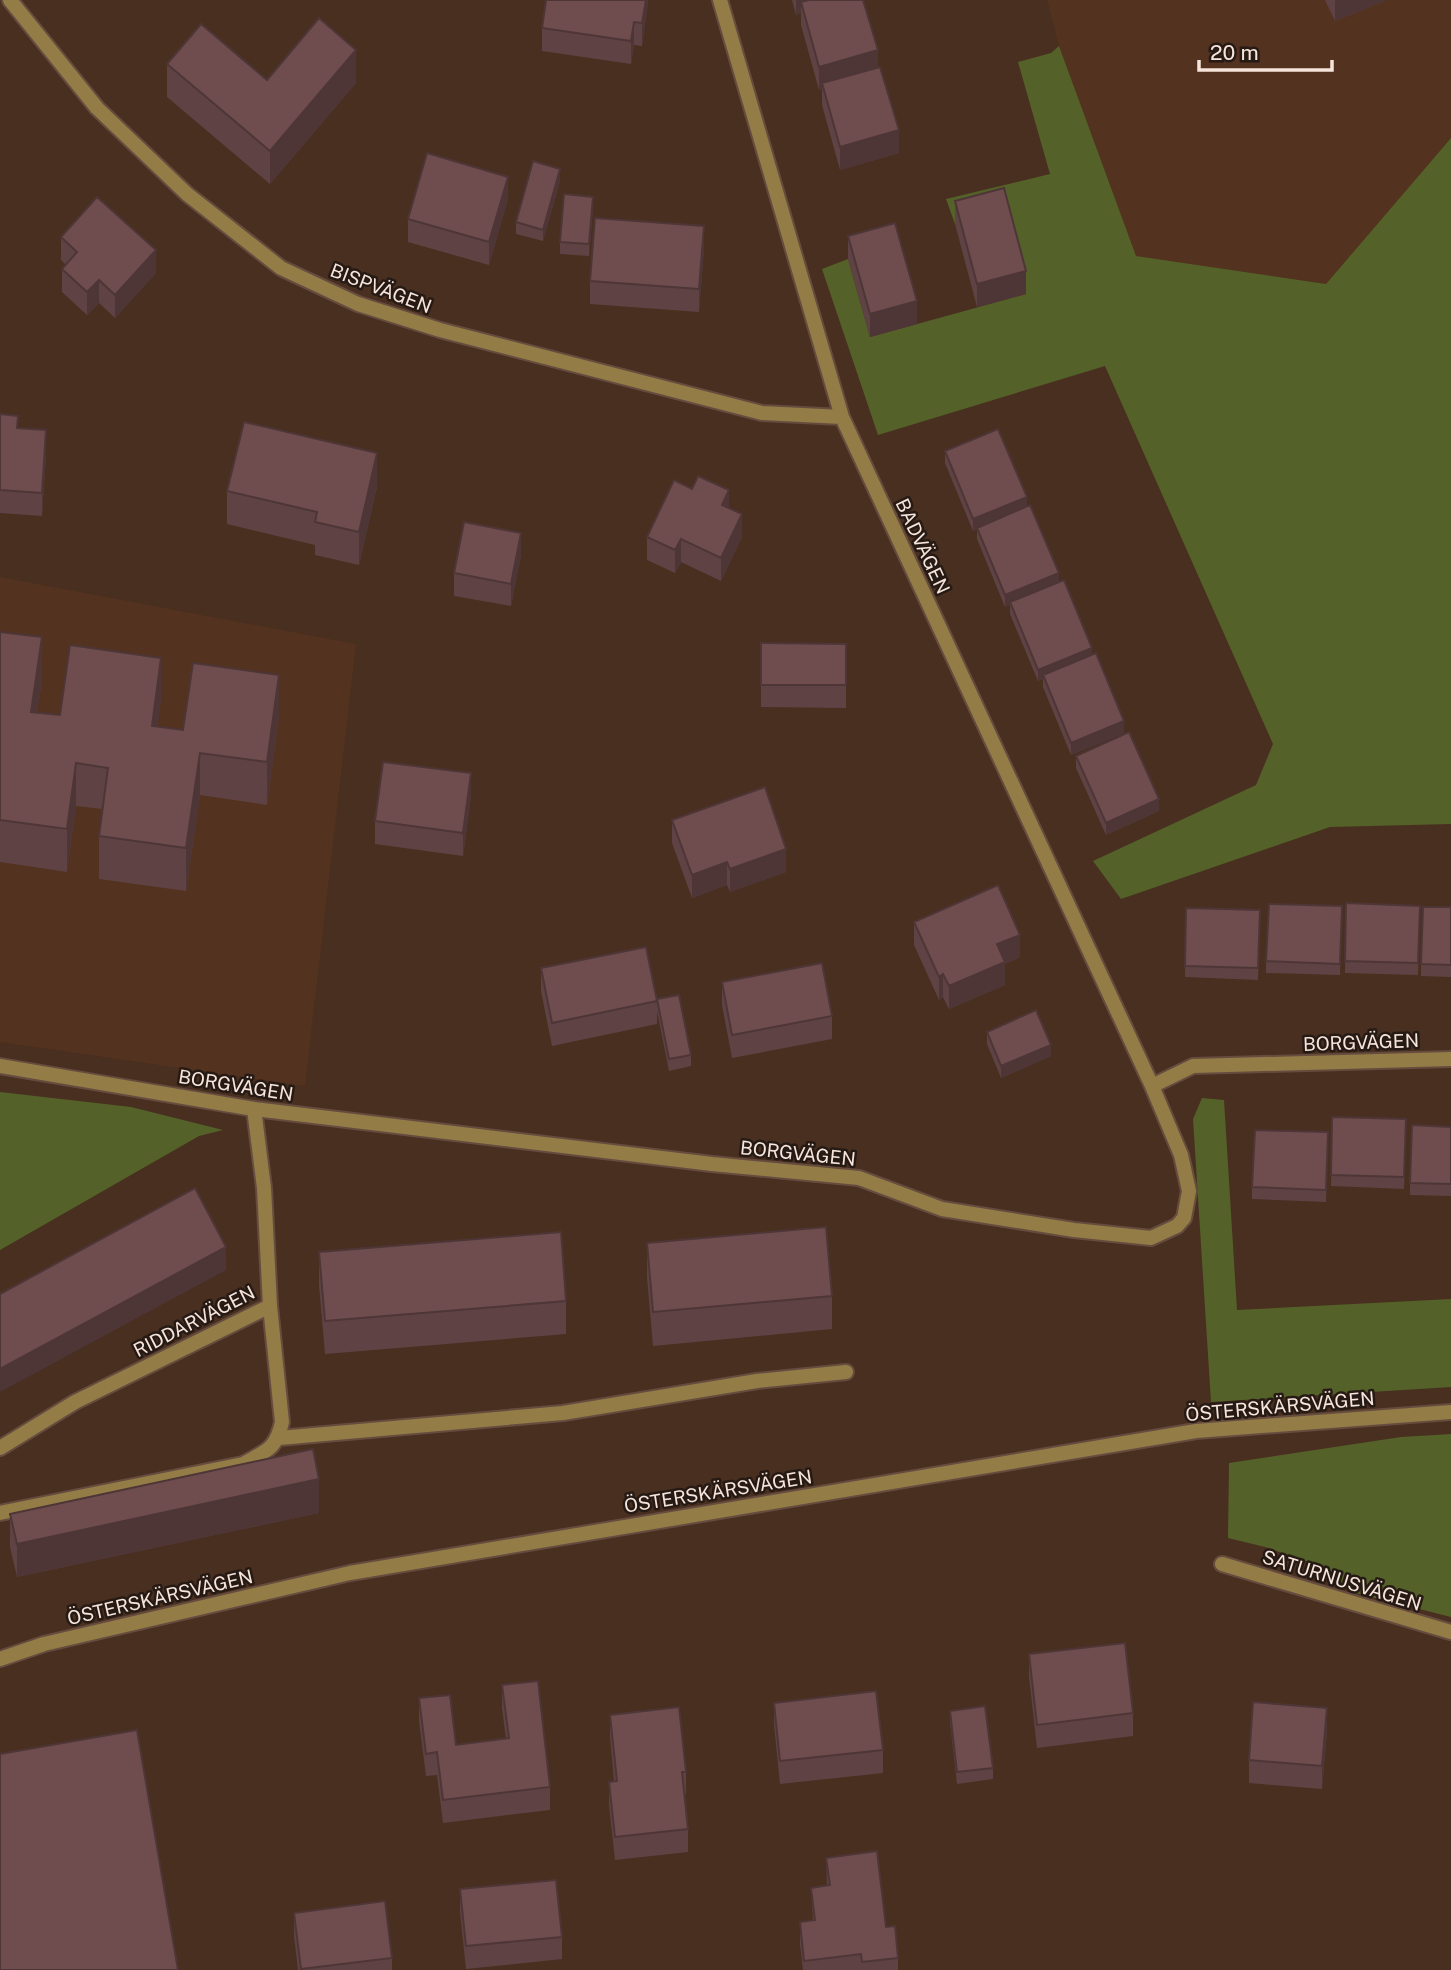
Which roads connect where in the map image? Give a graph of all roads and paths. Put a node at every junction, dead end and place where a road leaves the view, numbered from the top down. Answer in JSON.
{"nodes":[{"id":1,"x":10,"y":0,"type":"edge"},
{"id":2,"x":720,"y":0,"type":"edge"},
{"id":3,"x":842,"y":417,"type":"junction"},
{"id":4,"x":1451,"y":1059,"type":"edge"},
{"id":5,"x":0,"y":1066,"type":"edge"},
{"id":6,"x":1152,"y":1086,"type":"junction"},
{"id":7,"x":254,"y":1109,"type":"junction"},
{"id":8,"x":270,"y":1306,"type":"junction"},
{"id":9,"x":846,"y":1372,"type":"dead end"},
{"id":10,"x":1451,"y":1412,"type":"edge"},
{"id":11,"x":279,"y":1438,"type":"junction"},
{"id":12,"x":0,"y":1448,"type":"edge"},
{"id":13,"x":0,"y":1513,"type":"edge"},
{"id":14,"x":1222,"y":1564,"type":"dead end"},
{"id":15,"x":1451,"y":1632,"type":"edge"},
{"id":16,"x":0,"y":1659,"type":"edge"}],
"edges":[{"from":1,"to":3,"type":"street","name":"BISPVÄGEN"},
{"from":2,"to":3,"type":"street","name":"BADVÄGEN"},
{"from":3,"to":6,"type":"street","name":"BADVÄGEN"},
{"from":4,"to":6,"type":"street","name":"BORGVÄGEN"},
{"from":5,"to":7,"type":"street","name":"BORGVÄGEN"},
{"from":6,"to":7,"type":"street","name":"BORGVÄGEN"},
{"from":7,"to":8,"type":"street","name":"RIDDARVÄGEN"},
{"from":8,"to":11,"type":"street"},
{"from":8,"to":12,"type":"street","name":"RIDDARVÄGEN"},
{"from":9,"to":11,"type":"street"},
{"from":10,"to":16,"type":"street","name":"ÖSTERSKÄRSVÄGEN"},
{"from":11,"to":13,"type":"street"},
{"from":14,"to":15,"type":"street","name":"SATURNUSVÄGEN"}]}
